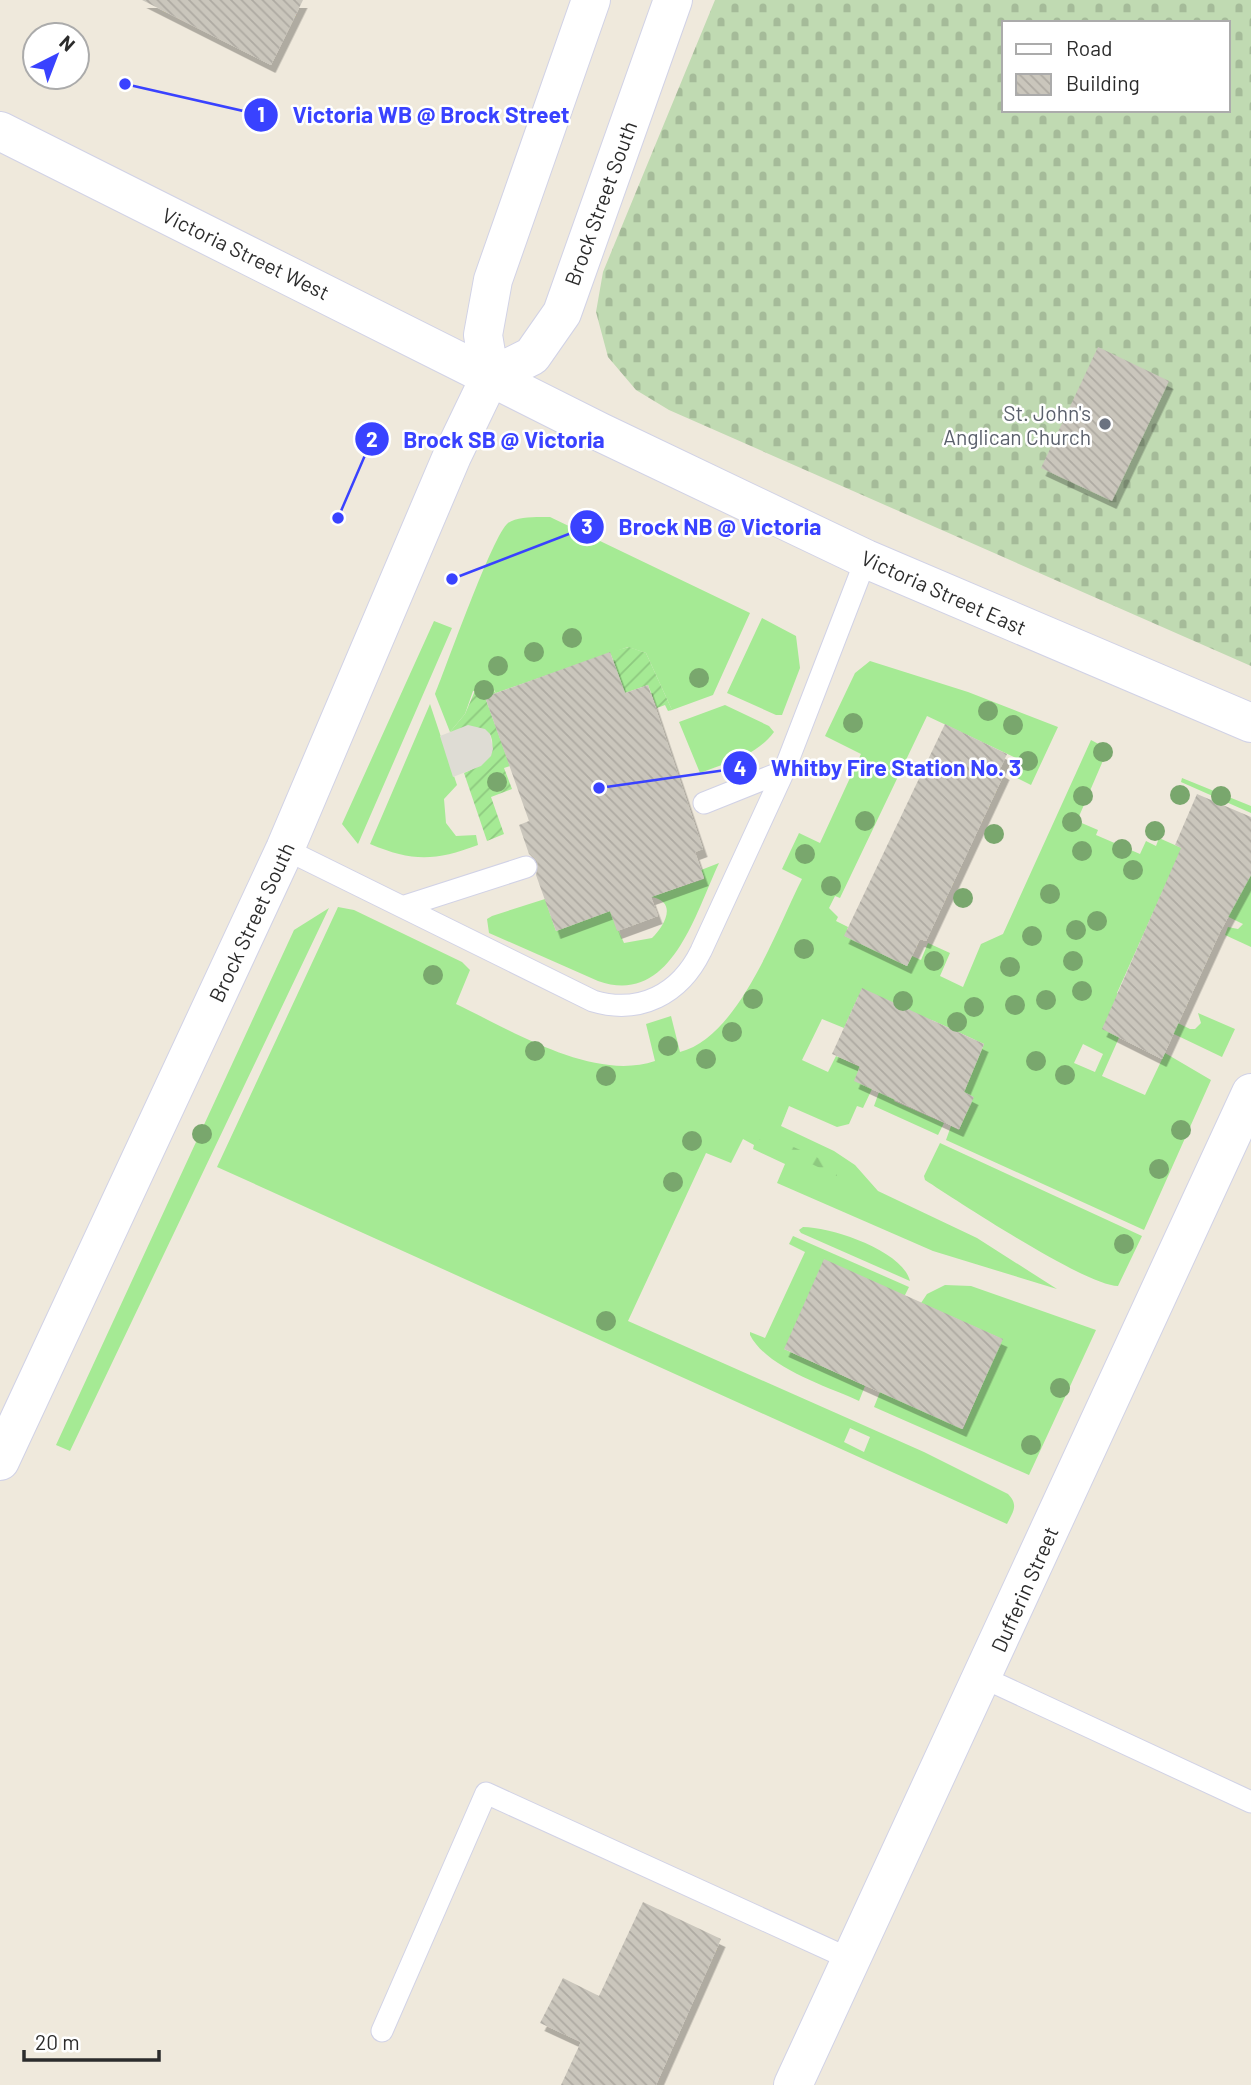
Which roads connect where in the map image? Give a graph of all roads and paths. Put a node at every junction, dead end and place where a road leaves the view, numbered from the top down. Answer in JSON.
{"nodes":[{"id":1,"x":591,"y":0,"type":"edge"},
{"id":2,"x":673,"y":0,"type":"edge"},
{"id":3,"x":0,"y":131,"type":"edge"},
{"id":4,"x":490,"y":377,"type":"junction"},
{"id":5,"x":866,"y":559,"type":"junction"},
{"id":6,"x":1251,"y":723,"type":"edge"},
{"id":7,"x":785,"y":771,"type":"junction"},
{"id":8,"x":704,"y":803,"type":"dead end"},
{"id":9,"x":285,"y":849,"type":"junction"},
{"id":10,"x":526,"y":867,"type":"dead end"},
{"id":11,"x":405,"y":906,"type":"junction"},
{"id":12,"x":1251,"y":1093,"type":"edge"},
{"id":13,"x":0,"y":1461,"type":"edge"},
{"id":14,"x":984,"y":1678,"type":"junction"},
{"id":15,"x":1251,"y":1802,"type":"edge"},
{"id":16,"x":852,"y":1960,"type":"junction"},
{"id":17,"x":382,"y":2031,"type":"dead end"},
{"id":18,"x":793,"y":2085,"type":"edge"}],
"edges":[{"from":1,"to":4,"type":"main road"},
{"from":2,"to":4,"type":"main road","name":"Brock Street South"},
{"from":3,"to":4,"type":"main road","name":"Victoria Street West"},
{"from":4,"to":5,"type":"main road","name":"Victoria Street East"},
{"from":4,"to":9,"type":"main road","name":"Brock Street South"},
{"from":5,"to":6,"type":"main road","name":"Victoria Street East"},
{"from":5,"to":7,"type":"lane"},
{"from":7,"to":8,"type":"lane"},
{"from":7,"to":11,"type":"lane"},
{"from":9,"to":11,"type":"lane"},
{"from":9,"to":13,"type":"main road","name":"Brock Street South"},
{"from":10,"to":11,"type":"lane"},
{"from":12,"to":14,"type":"main road","name":"Dufferin Street"},
{"from":14,"to":15,"type":"lane"},
{"from":14,"to":16,"type":"main road","name":"Dufferin Street"},
{"from":16,"to":17,"type":"lane"},
{"from":16,"to":18,"type":"main road","name":"Dufferin Street"}]}
